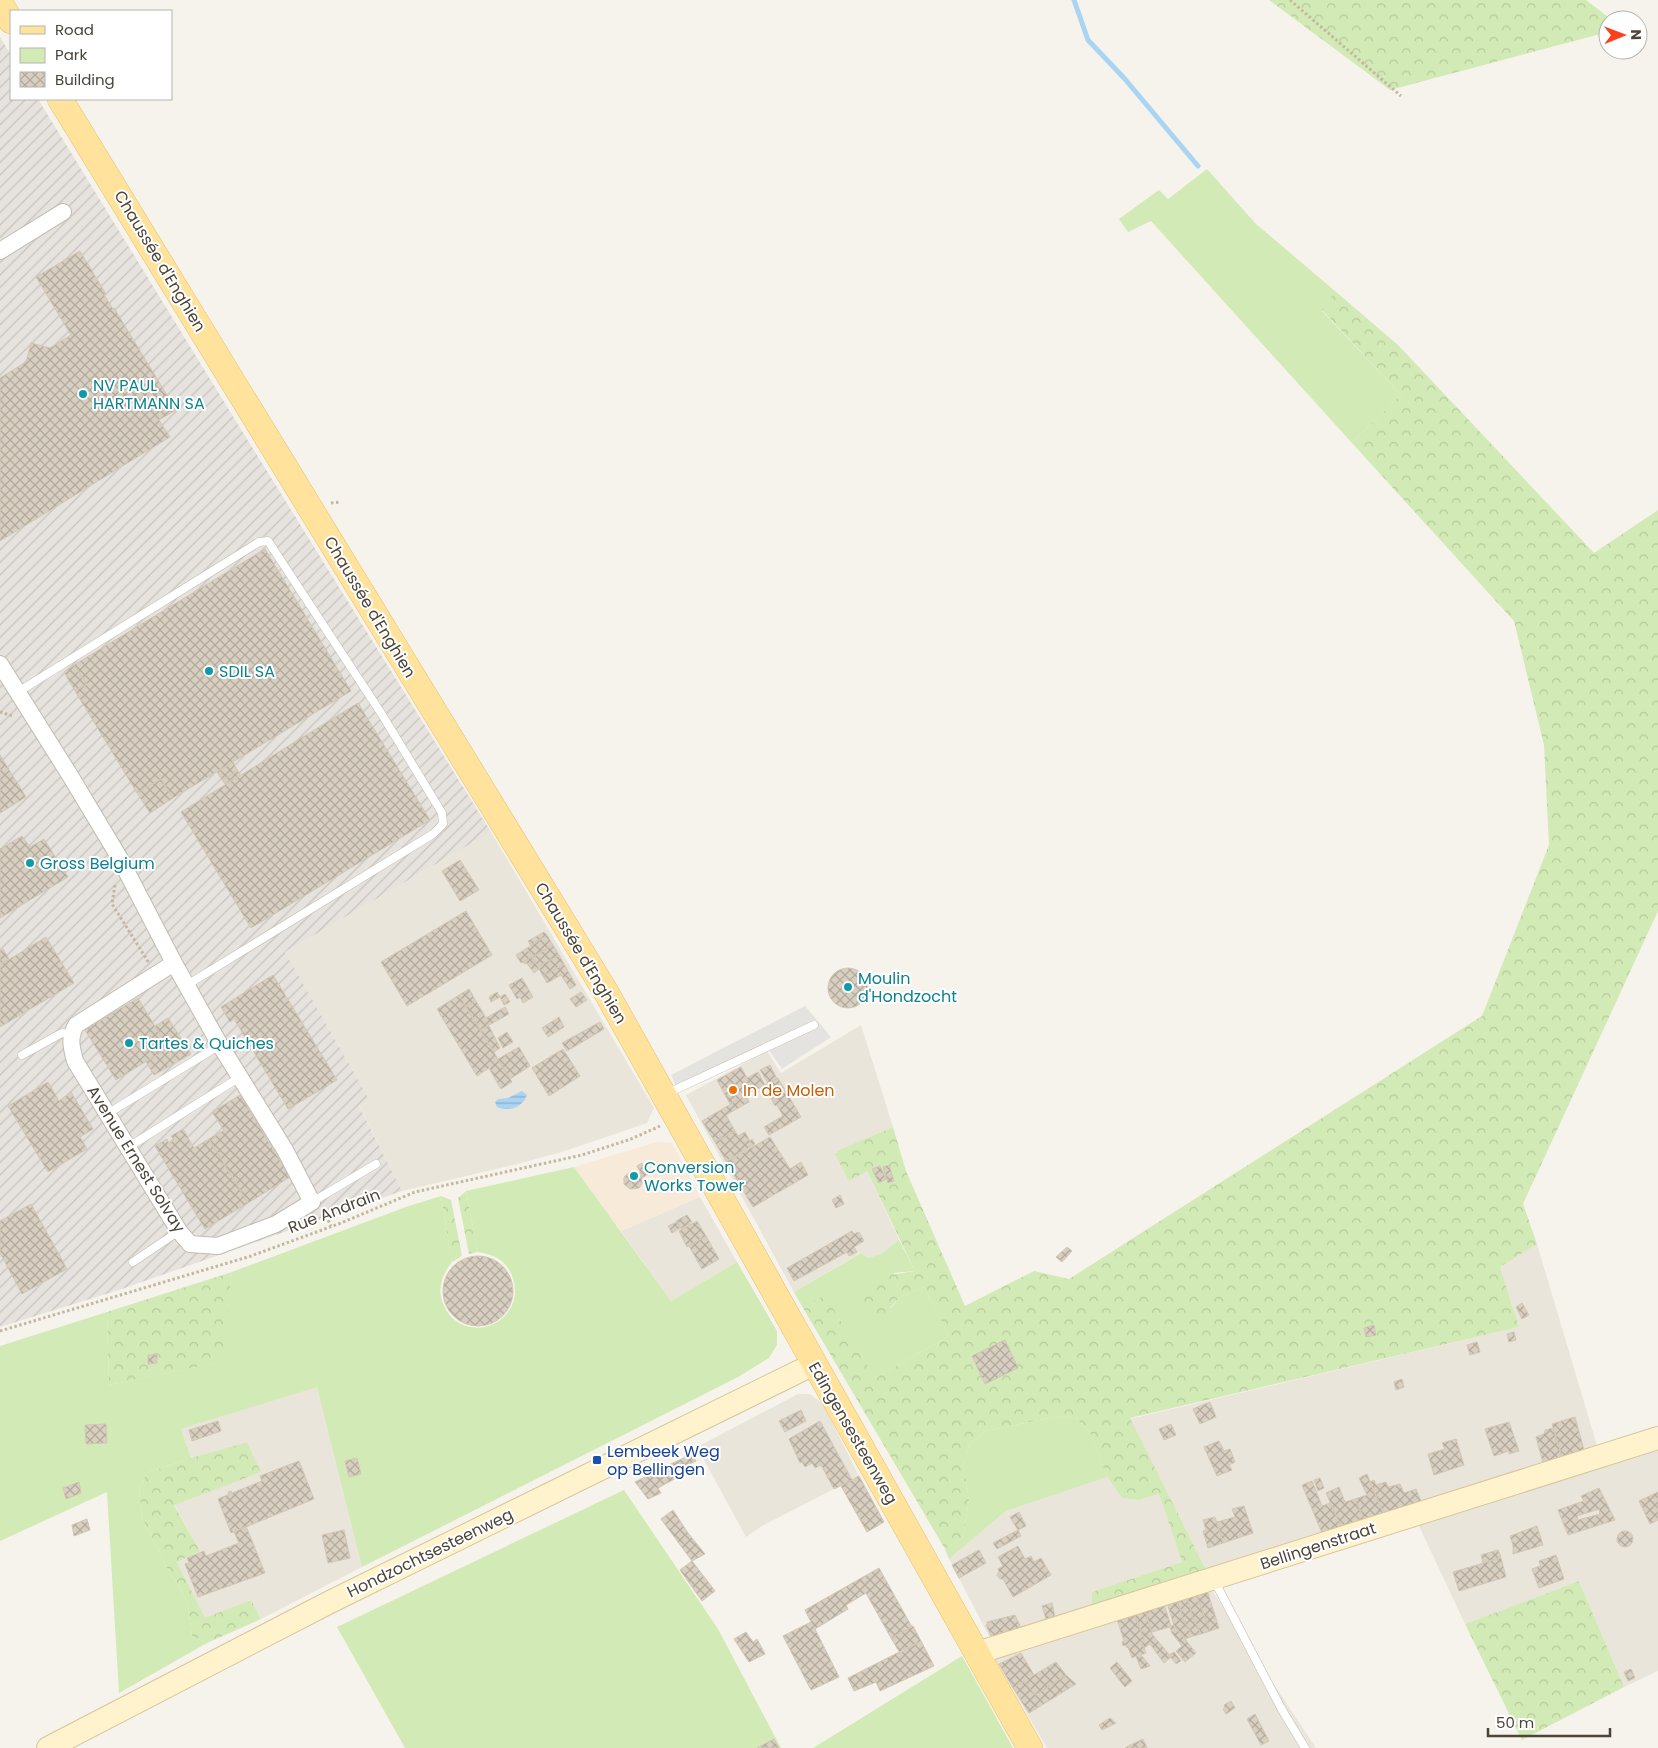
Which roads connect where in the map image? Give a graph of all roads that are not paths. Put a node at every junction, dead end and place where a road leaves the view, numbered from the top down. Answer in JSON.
{"nodes":[{"id":1,"x":0,"y":3,"type":"edge"},
{"id":2,"x":10,"y":19,"type":"edge"},
{"id":3,"x":61,"y":100,"type":"edge"},
{"id":4,"x":63,"y":212,"type":"dead end"},
{"id":5,"x":0,"y":250,"type":"edge"},
{"id":6,"x":3,"y":674,"type":"edge"},
{"id":7,"x":18,"y":692,"type":"junction"},
{"id":8,"x":174,"y":963,"type":"junction"},
{"id":9,"x":187,"y":985,"type":"junction"},
{"id":10,"x":814,"y":1025,"type":"dead end"},
{"id":11,"x":71,"y":1034,"type":"junction"},
{"id":12,"x":220,"y":1045,"type":"junction"},
{"id":13,"x":22,"y":1056,"type":"dead end"},
{"id":14,"x":240,"y":1077,"type":"junction"},
{"id":15,"x":664,"y":1096,"type":"junction"},
{"id":16,"x":107,"y":1114,"type":"junction"},
{"id":17,"x":676,"y":1118,"type":"joint"},
{"id":18,"x":127,"y":1148,"type":"junction"},
{"id":19,"x":376,"y":1164,"type":"dead end"},
{"id":20,"x":312,"y":1202,"type":"junction"},
{"id":21,"x":179,"y":1231,"type":"junction"},
{"id":22,"x":133,"y":1262,"type":"dead end"},
{"id":23,"x":814,"y":1364,"type":"junction"},
{"id":24,"x":1658,"y":1438,"type":"edge"},
{"id":25,"x":1213,"y":1579,"type":"junction"},
{"id":26,"x":977,"y":1653,"type":"junction"},
{"id":27,"x":48,"y":1748,"type":"edge"},
{"id":28,"x":1030,"y":1748,"type":"edge"},
{"id":29,"x":1305,"y":1748,"type":"edge"}],
"edges":[{"from":1,"to":2,"type":"main road"},
{"from":3,"to":15,"type":"main road","name":"Chaussée d'Enghien"},
{"from":4,"to":5,"type":"street"},
{"from":6,"to":7,"type":"street"},
{"from":7,"to":8,"type":"street"},
{"from":7,"to":9,"type":"lane"},
{"from":8,"to":9,"type":"street"},
{"from":8,"to":11,"type":"street"},
{"from":9,"to":12,"type":"street"},
{"from":10,"to":15,"type":"lane"},
{"from":11,"to":13,"type":"lane"},
{"from":11,"to":16,"type":"street","name":"Avenue Ernest Solvay"},
{"from":12,"to":14,"type":"street"},
{"from":12,"to":16,"type":"lane"},
{"from":14,"to":18,"type":"lane"},
{"from":14,"to":20,"type":"street"},
{"from":15,"to":17,"type":"main road","name":"Chaussée d'Enghien"},
{"from":16,"to":18,"type":"street","name":"Avenue Ernest Solvay"},
{"from":17,"to":23,"type":"main road","name":"Edingensesteenweg"},
{"from":18,"to":21,"type":"street","name":"Avenue Ernest Solvay"},
{"from":19,"to":20,"type":"lane"},
{"from":20,"to":21,"type":"street","name":"Avenue Ernest Solvay"},
{"from":21,"to":22,"type":"lane"},
{"from":23,"to":26,"type":"main road","name":"Edingensesteenweg"},
{"from":23,"to":27,"type":"main road","name":"Hondzochtsesteenweg"},
{"from":24,"to":25,"type":"main road","name":"Bellingenstraat"},
{"from":25,"to":26,"type":"main road","name":"Bellingenstraat"},
{"from":25,"to":29,"type":"lane"},
{"from":26,"to":28,"type":"main road","name":"Edingensesteenweg"}]}
